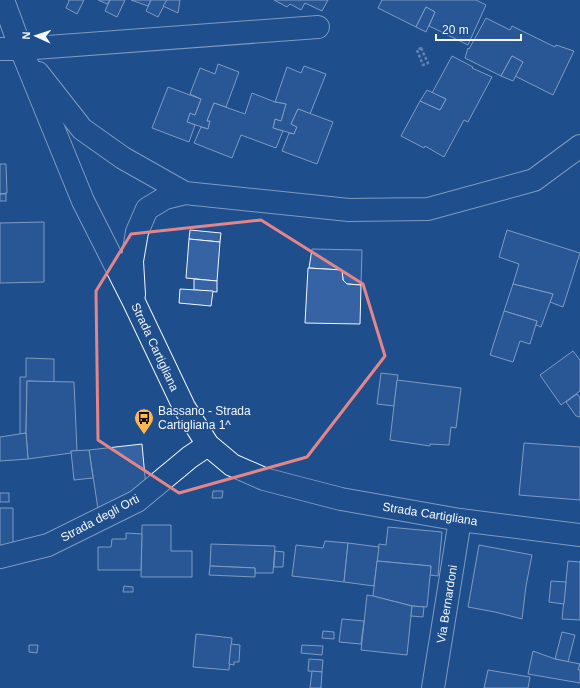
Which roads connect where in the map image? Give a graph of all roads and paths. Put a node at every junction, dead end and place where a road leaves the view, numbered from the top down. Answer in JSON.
{"nodes":[{"id":1,"x":2,"y":0,"type":"edge"},
{"id":2,"x":318,"y":27,"type":"dead end"},
{"id":3,"x":10,"y":49,"type":"edge"},
{"id":4,"x":428,"y":62,"type":"joint"},
{"id":5,"x":580,"y":146,"type":"edge"},
{"id":6,"x":185,"y":193,"type":"junction"},
{"id":7,"x":134,"y":302,"type":"junction"},
{"id":8,"x":208,"y":445,"type":"junction"},
{"id":9,"x":460,"y":520,"type":"junction"},
{"id":10,"x":580,"y":535,"type":"edge"},
{"id":11,"x":0,"y":557,"type":"edge"},
{"id":12,"x":433,"y":688,"type":"edge"}],
"edges":[{"from":1,"to":3,"type":"street","name":"Strada Cartigliana"},
{"from":2,"to":3,"type":"street"},
{"from":3,"to":6,"type":"street"},
{"from":3,"to":7,"type":"street","name":"Strada Cartigliana"},
{"from":4,"to":4,"type":"path"},
{"from":5,"to":6,"type":"street"},
{"from":6,"to":7,"type":"street"},
{"from":7,"to":8,"type":"street","name":"Strada Cartigliana"},
{"from":8,"to":9,"type":"street","name":"Strada Cartigliana"},
{"from":8,"to":11,"type":"street","name":"Strada degli Orti"},
{"from":9,"to":10,"type":"street","name":"Strada Cartigliana"},
{"from":9,"to":12,"type":"street","name":"Via Bernardoni"}]}
